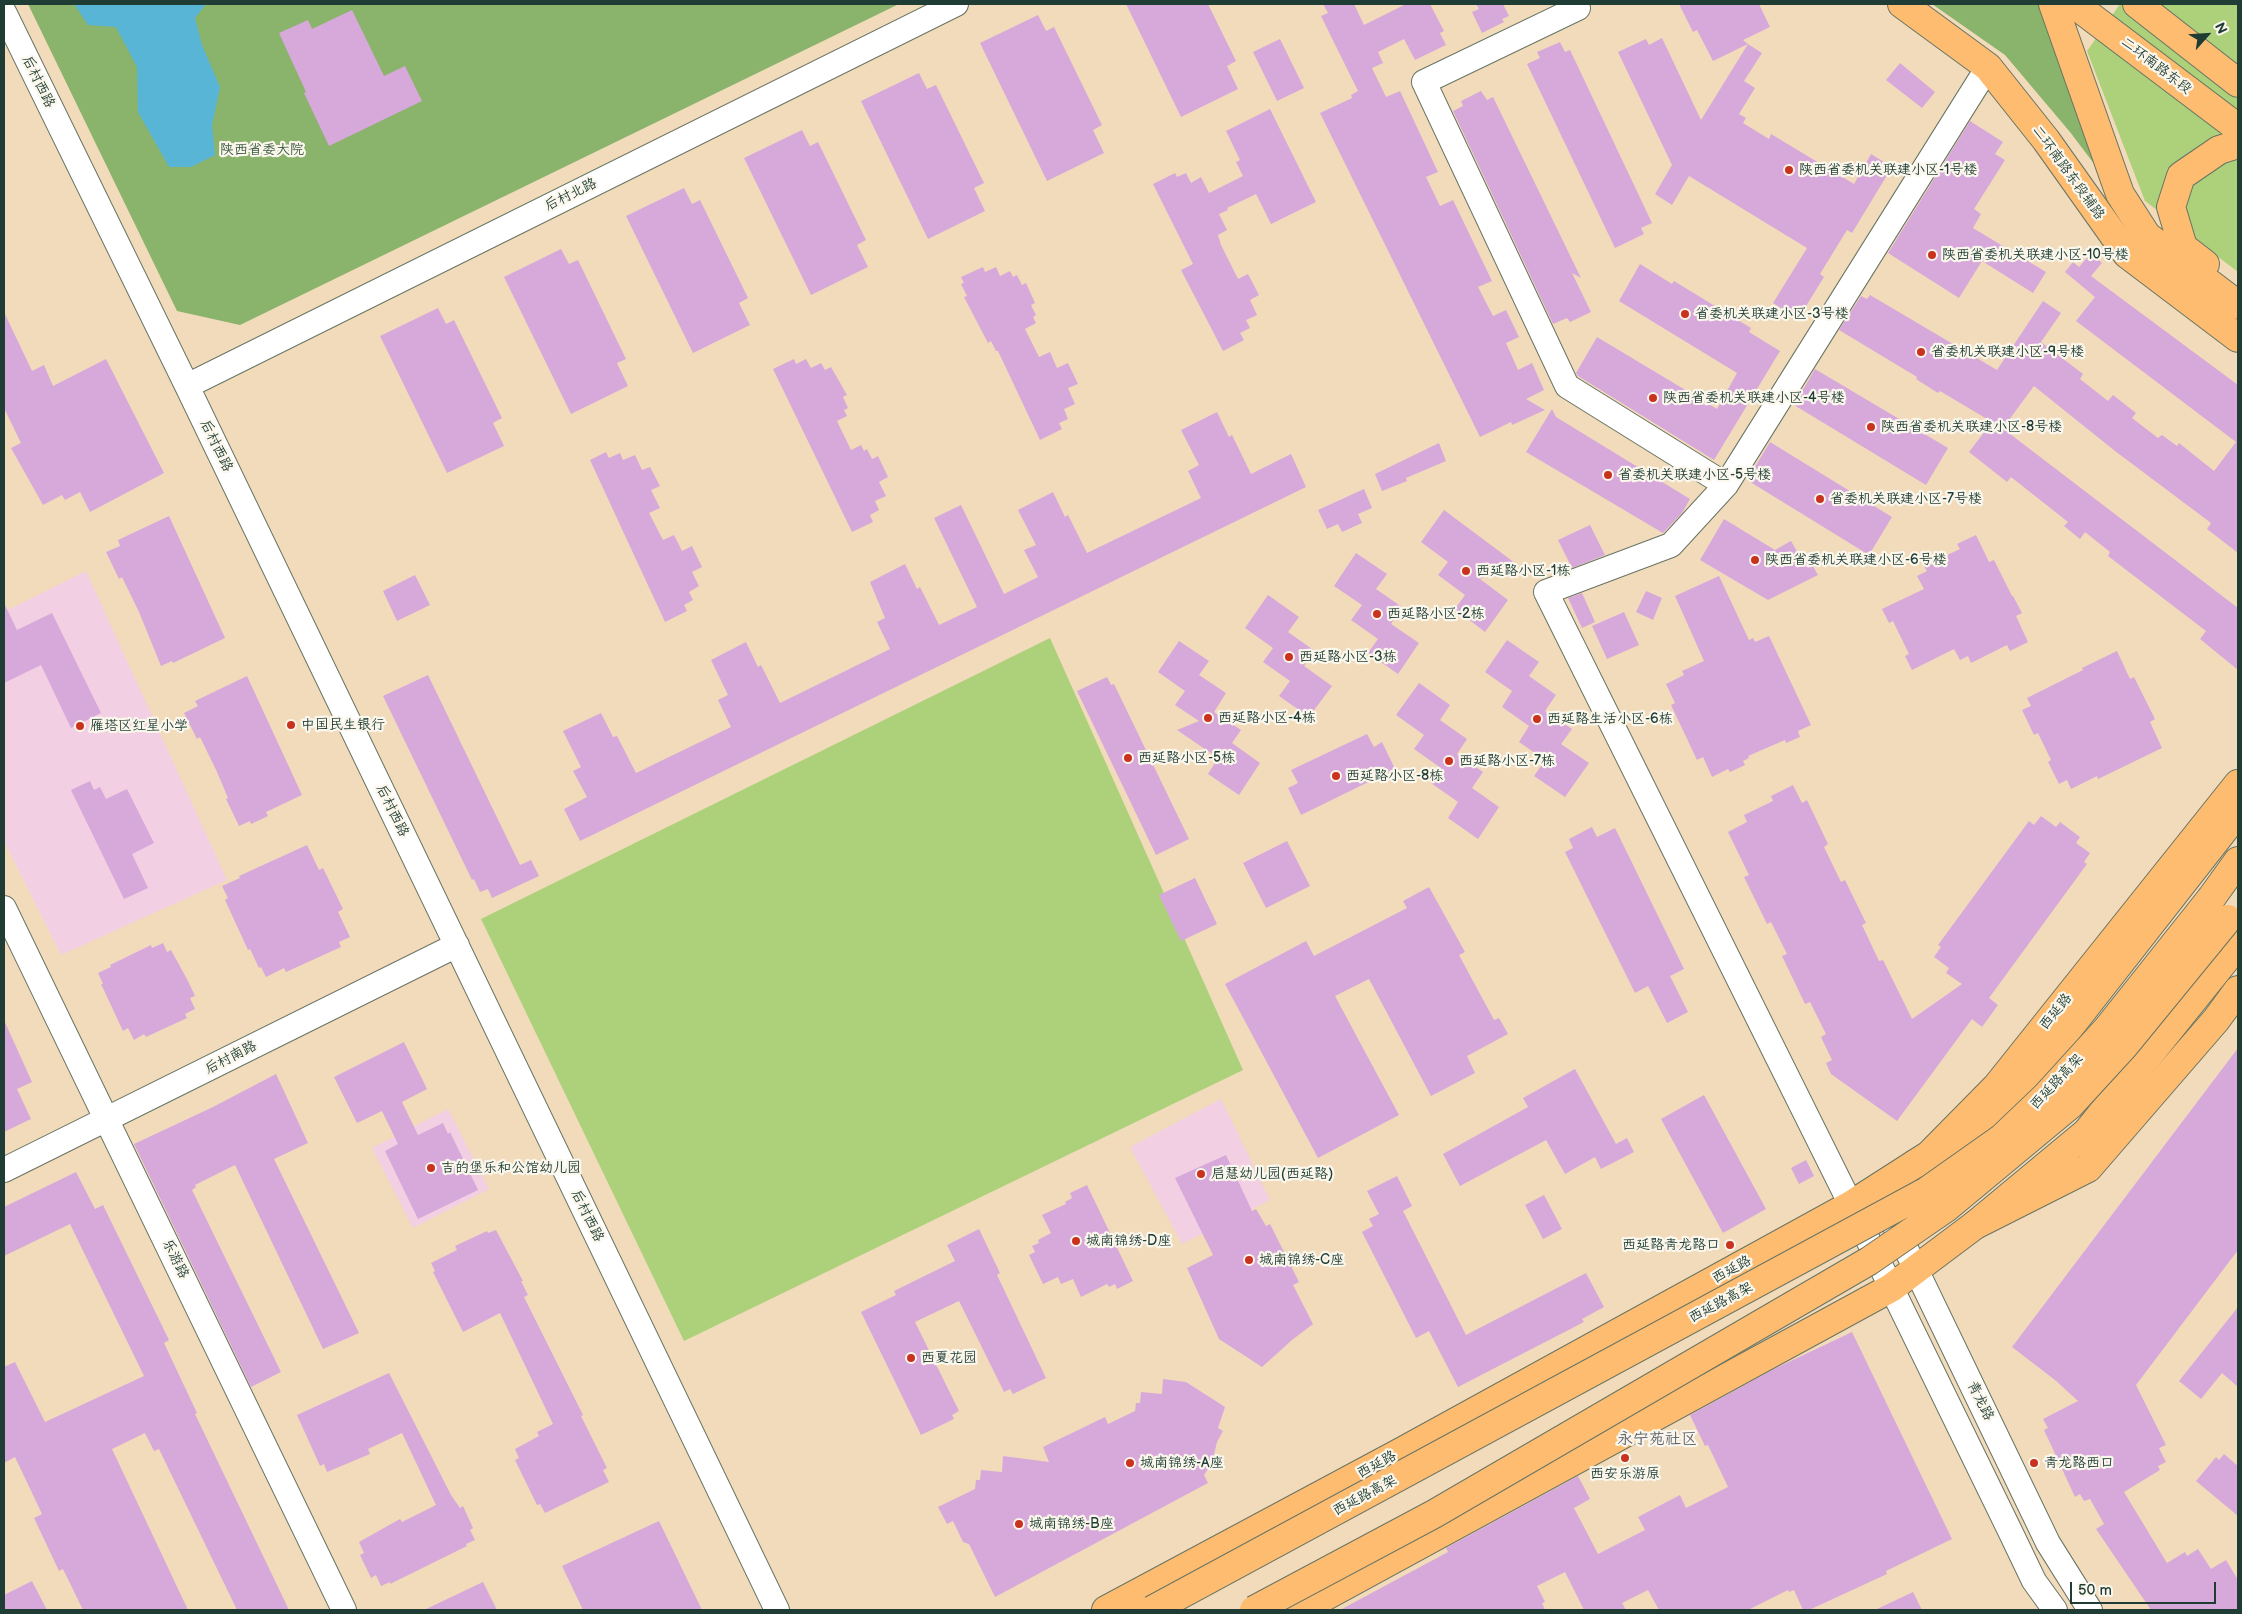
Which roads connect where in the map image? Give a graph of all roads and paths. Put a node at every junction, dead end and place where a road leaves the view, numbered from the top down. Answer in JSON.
{"nodes":[{"id":1,"x":956,"y":4,"type":"edge"},
{"id":2,"x":1576,"y":4,"type":"edge"},
{"id":3,"x":1902,"y":4,"type":"edge"},
{"id":4,"x":2053,"y":4,"type":"edge"},
{"id":5,"x":2074,"y":4,"type":"edge"},
{"id":6,"x":2137,"y":4,"type":"edge"},
{"id":7,"x":5,"y":20,"type":"edge"},
{"id":8,"x":1988,"y":67,"type":"junction"},
{"id":9,"x":2238,"y":83,"type":"edge"},
{"id":10,"x":2238,"y":128,"type":"edge"},
{"id":11,"x":2238,"y":144,"type":"edge"},
{"id":12,"x":2238,"y":288,"type":"edge"},
{"id":13,"x":2238,"y":305,"type":"edge"},
{"id":14,"x":2238,"y":338,"type":"edge"},
{"id":15,"x":187,"y":386,"type":"junction"},
{"id":16,"x":1726,"y":485,"type":"junction"},
{"id":17,"x":2238,"y":784,"type":"edge"},
{"id":18,"x":2238,"y":812,"type":"edge"},
{"id":19,"x":2238,"y":861,"type":"edge"},
{"id":20,"x":2226,"y":907,"type":"edge"},
{"id":21,"x":4,"y":908,"type":"edge"},
{"id":22,"x":2238,"y":944,"type":"edge"},
{"id":23,"x":457,"y":945,"type":"junction"},
{"id":24,"x":2238,"y":990,"type":"edge"},
{"id":25,"x":108,"y":1120,"type":"junction"},
{"id":26,"x":1915,"y":1164,"type":"junction"},
{"id":27,"x":4,"y":1170,"type":"edge"},
{"id":28,"x":1877,"y":1189,"type":"junction"},
{"id":29,"x":1851,"y":1205,"type":"junction"},
{"id":30,"x":1975,"y":1225,"type":"junction"},
{"id":31,"x":1916,"y":1269,"type":"junction"},
{"id":32,"x":1891,"y":1288,"type":"junction"},
{"id":33,"x":344,"y":1610,"type":"edge"},
{"id":34,"x":777,"y":1610,"type":"edge"},
{"id":35,"x":1106,"y":1610,"type":"edge"},
{"id":36,"x":1152,"y":1610,"type":"edge"},
{"id":37,"x":1254,"y":1610,"type":"edge"},
{"id":38,"x":1300,"y":1610,"type":"edge"},
{"id":39,"x":2055,"y":1610,"type":"edge"},
{"id":40,"x":2090,"y":1610,"type":"edge"}],
"edges":[{"from":1,"to":15,"type":"street","name":"后村北路"},
{"from":2,"to":16,"type":"street"},
{"from":3,"to":8,"type":"main road","name":"二环南路东段辅路"},
{"from":4,"to":13,"type":"main road"},
{"from":5,"to":10,"type":"main road","name":"二环南路东段"},
{"from":6,"to":9,"type":"main road"},
{"from":7,"to":15,"type":"street","name":"后村西路"},
{"from":8,"to":14,"type":"main road","name":"二环南路东段辅路"},
{"from":8,"to":16,"type":"street"},
{"from":11,"to":12,"type":"main road"},
{"from":15,"to":23,"type":"street","name":"后村西路"},
{"from":16,"to":29,"type":"street"},
{"from":17,"to":26,"type":"main road","name":"西延路"},
{"from":18,"to":26,"type":"main road"},
{"from":19,"to":20,"type":"main road"},
{"from":20,"to":36,"type":"main road","name":"西延路高架","bridge":true},
{"from":20,"to":37,"type":"main road","name":"西延路高架","bridge":true},
{"from":21,"to":25,"type":"street","name":"乐游路"},
{"from":22,"to":30,"type":"main road"},
{"from":23,"to":25,"type":"street","name":"后村南路"},
{"from":23,"to":34,"type":"street","name":"后村西路"},
{"from":24,"to":30,"type":"main road"},
{"from":25,"to":27,"type":"street","name":"后村南路"},
{"from":25,"to":33,"type":"street","name":"乐游路"},
{"from":26,"to":28,"type":"main road","name":"西延路"},
{"from":28,"to":29,"type":"main road","name":"西延路"},
{"from":28,"to":31,"type":"street","name":"青龙路"},
{"from":29,"to":32,"type":"street"},
{"from":29,"to":35,"type":"main road","name":"西延路"},
{"from":30,"to":31,"type":"main road"},
{"from":31,"to":32,"type":"main road"},
{"from":31,"to":40,"type":"street","name":"青龙路"},
{"from":32,"to":38,"type":"main road"},
{"from":32,"to":39,"type":"street"}]}
